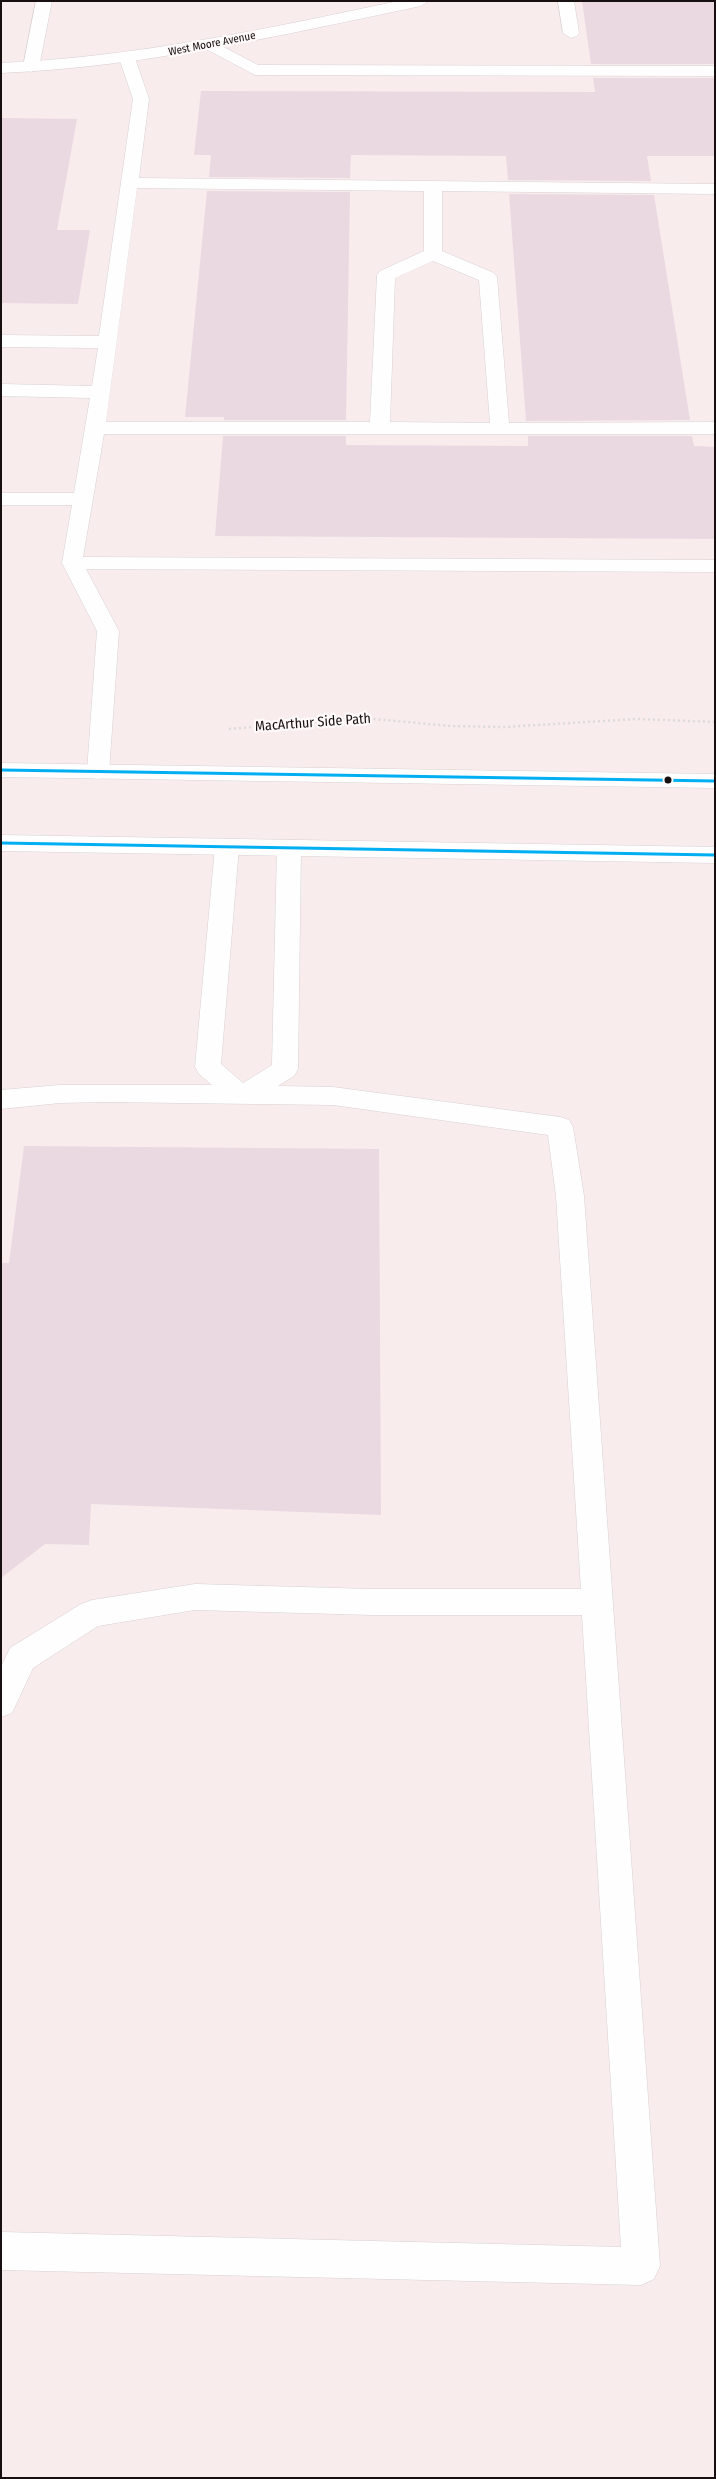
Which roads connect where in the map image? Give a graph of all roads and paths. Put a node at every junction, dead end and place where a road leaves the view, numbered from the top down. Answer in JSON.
{"nodes":[{"id":1,"x":44,"y":1,"type":"edge"},
{"id":2,"x":421,"y":1,"type":"edge"},
{"id":3,"x":566,"y":1,"type":"edge"},
{"id":4,"x":571,"y":33,"type":"dead end"},
{"id":5,"x":210,"y":45,"type":"junction"},
{"id":6,"x":127,"y":58,"type":"junction"},
{"id":7,"x":31,"y":67,"type":"junction"},
{"id":8,"x":1,"y":68,"type":"edge"},
{"id":9,"x":715,"y":71,"type":"edge"},
{"id":10,"x":130,"y":183,"type":"junction"},
{"id":11,"x":433,"y":186,"type":"junction"},
{"id":12,"x":715,"y":190,"type":"edge"},
{"id":13,"x":433,"y":254,"type":"junction"},
{"id":14,"x":1,"y":341,"type":"edge"},
{"id":15,"x":107,"y":342,"type":"junction"},
{"id":16,"x":1,"y":390,"type":"edge"},
{"id":17,"x":100,"y":392,"type":"junction"},
{"id":18,"x":94,"y":428,"type":"junction"},
{"id":19,"x":380,"y":428,"type":"junction"},
{"id":20,"x":715,"y":428,"type":"edge"},
{"id":21,"x":500,"y":429,"type":"junction"},
{"id":22,"x":1,"y":499,"type":"edge"},
{"id":23,"x":84,"y":499,"type":"junction"},
{"id":24,"x":72,"y":564,"type":"junction"},
{"id":25,"x":715,"y":566,"type":"edge"},
{"id":26,"x":715,"y":722,"type":"edge"},
{"id":27,"x":220,"y":730,"type":"dead end"},
{"id":28,"x":1,"y":770,"type":"edge"},
{"id":29,"x":98,"y":772,"type":"junction"},
{"id":30,"x":715,"y":781,"type":"edge"},
{"id":31,"x":1,"y":844,"type":"edge"},
{"id":32,"x":227,"y":847,"type":"junction"},
{"id":33,"x":289,"y":848,"type":"junction"},
{"id":34,"x":715,"y":856,"type":"edge"},
{"id":35,"x":242,"y":1096,"type":"junction"},
{"id":36,"x":1,"y":1100,"type":"edge"},
{"id":37,"x":596,"y":1602,"type":"junction"},
{"id":38,"x":1,"y":1703,"type":"edge"},
{"id":39,"x":1,"y":2251,"type":"edge"}],
"edges":[{"from":1,"to":7,"type":"main road"},
{"from":2,"to":5,"type":"main road","name":"West Moore Avenue"},
{"from":3,"to":4,"type":"main road"},
{"from":5,"to":6,"type":"main road","name":"West Moore Avenue"},
{"from":5,"to":9,"type":"main road"},
{"from":6,"to":7,"type":"main road","name":"West Moore Avenue"},
{"from":6,"to":10,"type":"main road"},
{"from":7,"to":8,"type":"main road","name":"West Moore Avenue"},
{"from":10,"to":11,"type":"main road"},
{"from":10,"to":15,"type":"main road"},
{"from":11,"to":12,"type":"main road"},
{"from":11,"to":13,"type":"main road"},
{"from":13,"to":19,"type":"main road"},
{"from":13,"to":21,"type":"main road"},
{"from":14,"to":15,"type":"main road"},
{"from":15,"to":17,"type":"main road"},
{"from":16,"to":17,"type":"main road"},
{"from":17,"to":18,"type":"main road"},
{"from":18,"to":19,"type":"main road"},
{"from":18,"to":23,"type":"main road"},
{"from":19,"to":21,"type":"main road"},
{"from":20,"to":21,"type":"main road"},
{"from":22,"to":23,"type":"main road"},
{"from":23,"to":24,"type":"main road"},
{"from":24,"to":25,"type":"main road"},
{"from":24,"to":29,"type":"main road"},
{"from":26,"to":27,"type":"path","name":"MacArthur Side Path"},
{"from":28,"to":29,"type":"main road"},
{"from":29,"to":30,"type":"main road"},
{"from":31,"to":32,"type":"main road"},
{"from":32,"to":33,"type":"main road"},
{"from":32,"to":35,"type":"main road"},
{"from":33,"to":34,"type":"main road"},
{"from":33,"to":35,"type":"main road"},
{"from":35,"to":36,"type":"main road"},
{"from":35,"to":37,"type":"main road"},
{"from":37,"to":38,"type":"main road"},
{"from":37,"to":39,"type":"main road"}]}
